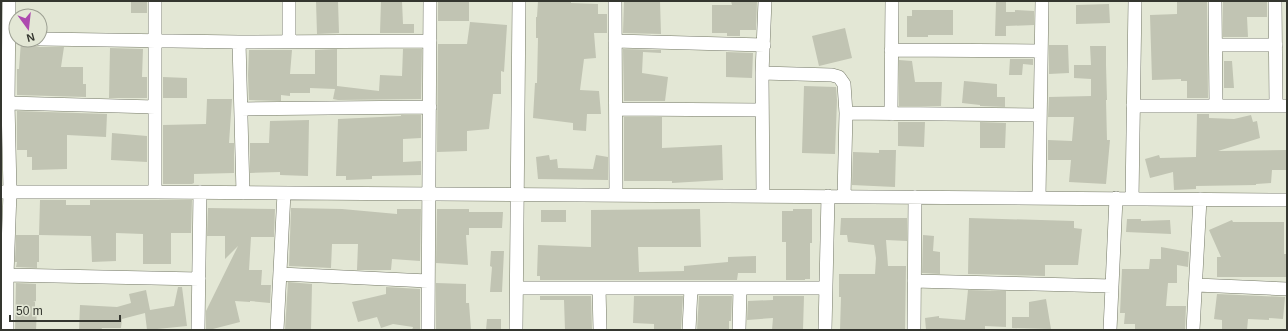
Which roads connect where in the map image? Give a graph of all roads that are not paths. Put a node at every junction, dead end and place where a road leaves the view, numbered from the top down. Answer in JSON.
{"nodes":[{"id":1,"x":155,"y":1,"type":"edge"},
{"id":2,"x":288,"y":1,"type":"edge"},
{"id":3,"x":430,"y":1,"type":"edge"},
{"id":4,"x":519,"y":1,"type":"edge"},
{"id":5,"x":615,"y":1,"type":"edge"},
{"id":6,"x":765,"y":1,"type":"edge"},
{"id":7,"x":892,"y":1,"type":"edge"},
{"id":8,"x":1042,"y":1,"type":"edge"},
{"id":9,"x":1135,"y":1,"type":"edge"},
{"id":10,"x":1215,"y":1,"type":"edge"},
{"id":11,"x":1275,"y":1,"type":"edge"},
{"id":12,"x":48,"y":40,"type":"edge"},
{"id":13,"x":155,"y":41,"type":"junction"},
{"id":14,"x":430,"y":41,"type":"junction"},
{"id":15,"x":615,"y":41,"type":"junction"},
{"id":16,"x":239,"y":42,"type":"junction"},
{"id":17,"x":290,"y":42,"type":"junction"},
{"id":18,"x":764,"y":45,"type":"junction"},
{"id":19,"x":1216,"y":45,"type":"junction"},
{"id":20,"x":1276,"y":45,"type":"junction"},
{"id":21,"x":11,"y":48,"type":"edge"},
{"id":22,"x":891,"y":50,"type":"junction"},
{"id":23,"x":1041,"y":51,"type":"junction"},
{"id":24,"x":762,"y":73,"type":"junction"},
{"id":25,"x":8,"y":103,"type":"junction"},
{"id":26,"x":1133,"y":106,"type":"junction"},
{"id":27,"x":1216,"y":106,"type":"junction"},
{"id":28,"x":1282,"y":106,"type":"edge"},
{"id":29,"x":155,"y":107,"type":"junction"},
{"id":30,"x":430,"y":107,"type":"junction"},
{"id":31,"x":241,"y":108,"type":"junction"},
{"id":32,"x":616,"y":109,"type":"junction"},
{"id":33,"x":762,"y":110,"type":"junction"},
{"id":34,"x":846,"y":113,"type":"junction"},
{"id":35,"x":891,"y":114,"type":"junction"},
{"id":36,"x":1040,"y":115,"type":"junction"},
{"id":37,"x":6,"y":192,"type":"edge"},
{"id":38,"x":155,"y":192,"type":"junction"},
{"id":39,"x":200,"y":192,"type":"junction"},
{"id":40,"x":243,"y":193,"type":"junction"},
{"id":41,"x":284,"y":193,"type":"junction"},
{"id":42,"x":429,"y":194,"type":"junction"},
{"id":43,"x":517,"y":194,"type":"junction"},
{"id":44,"x":616,"y":195,"type":"junction"},
{"id":45,"x":763,"y":196,"type":"junction"},
{"id":46,"x":828,"y":196,"type":"junction"},
{"id":47,"x":844,"y":196,"type":"junction"},
{"id":48,"x":915,"y":197,"type":"junction"},
{"id":49,"x":1039,"y":198,"type":"junction"},
{"id":50,"x":1116,"y":198,"type":"junction"},
{"id":51,"x":1132,"y":199,"type":"junction"},
{"id":52,"x":1200,"y":199,"type":"junction"},
{"id":53,"x":1287,"y":200,"type":"edge"},
{"id":54,"x":280,"y":274,"type":"junction"},
{"id":55,"x":7,"y":275,"type":"junction"},
{"id":56,"x":198,"y":279,"type":"junction"},
{"id":57,"x":428,"y":281,"type":"junction"},
{"id":58,"x":914,"y":281,"type":"junction"},
{"id":59,"x":1196,"y":285,"type":"junction"},
{"id":60,"x":1112,"y":286,"type":"junction"},
{"id":61,"x":517,"y":288,"type":"junction"},
{"id":62,"x":599,"y":288,"type":"junction"},
{"id":63,"x":691,"y":288,"type":"junction"},
{"id":64,"x":740,"y":288,"type":"junction"},
{"id":65,"x":826,"y":288,"type":"junction"},
{"id":66,"x":1287,"y":289,"type":"edge"},
{"id":67,"x":6,"y":330,"type":"edge"},
{"id":68,"x":198,"y":330,"type":"edge"},
{"id":69,"x":277,"y":330,"type":"edge"},
{"id":70,"x":428,"y":330,"type":"edge"},
{"id":71,"x":516,"y":330,"type":"edge"},
{"id":72,"x":600,"y":330,"type":"edge"},
{"id":73,"x":689,"y":330,"type":"edge"},
{"id":74,"x":739,"y":330,"type":"edge"},
{"id":75,"x":825,"y":330,"type":"edge"},
{"id":76,"x":914,"y":330,"type":"edge"},
{"id":77,"x":1110,"y":330,"type":"edge"},
{"id":78,"x":1193,"y":330,"type":"edge"}],
"edges":[{"from":1,"to":13,"type":"street"},
{"from":2,"to":17,"type":"street"},
{"from":3,"to":14,"type":"street"},
{"from":4,"to":43,"type":"street"},
{"from":5,"to":15,"type":"street"},
{"from":6,"to":18,"type":"street"},
{"from":7,"to":22,"type":"street"},
{"from":8,"to":23,"type":"street"},
{"from":9,"to":26,"type":"street"},
{"from":10,"to":19,"type":"street"},
{"from":11,"to":20,"type":"street"},
{"from":12,"to":13,"type":"street"},
{"from":13,"to":16,"type":"street"},
{"from":13,"to":29,"type":"street"},
{"from":14,"to":17,"type":"street"},
{"from":14,"to":30,"type":"street"},
{"from":15,"to":18,"type":"street"},
{"from":15,"to":32,"type":"street"},
{"from":16,"to":17,"type":"street"},
{"from":16,"to":31,"type":"street"},
{"from":18,"to":24,"type":"street"},
{"from":19,"to":20,"type":"street"},
{"from":19,"to":27,"type":"street"},
{"from":20,"to":28,"type":"street"},
{"from":21,"to":25,"type":"street"},
{"from":22,"to":23,"type":"street"},
{"from":22,"to":35,"type":"street"},
{"from":23,"to":36,"type":"street"},
{"from":24,"to":33,"type":"street"},
{"from":24,"to":34,"type":"street"},
{"from":25,"to":29,"type":"street"},
{"from":25,"to":37,"type":"street"},
{"from":26,"to":27,"type":"street"},
{"from":26,"to":51,"type":"street"},
{"from":27,"to":28,"type":"street"},
{"from":29,"to":38,"type":"street"},
{"from":30,"to":31,"type":"street"},
{"from":30,"to":42,"type":"street"},
{"from":31,"to":40,"type":"street"},
{"from":32,"to":33,"type":"street"},
{"from":32,"to":44,"type":"street"},
{"from":33,"to":45,"type":"street"},
{"from":34,"to":35,"type":"street"},
{"from":34,"to":47,"type":"street"},
{"from":35,"to":36,"type":"street"},
{"from":36,"to":49,"type":"street"},
{"from":37,"to":38,"type":"street"},
{"from":37,"to":55,"type":"street"},
{"from":38,"to":39,"type":"street"},
{"from":39,"to":40,"type":"street"},
{"from":39,"to":56,"type":"street"},
{"from":40,"to":41,"type":"street"},
{"from":41,"to":42,"type":"street"},
{"from":41,"to":54,"type":"street"},
{"from":42,"to":43,"type":"street"},
{"from":42,"to":57,"type":"street"},
{"from":43,"to":44,"type":"street"},
{"from":43,"to":61,"type":"street"},
{"from":44,"to":45,"type":"street"},
{"from":45,"to":46,"type":"street"},
{"from":46,"to":47,"type":"street"},
{"from":46,"to":65,"type":"street"},
{"from":47,"to":48,"type":"street"},
{"from":48,"to":49,"type":"street"},
{"from":48,"to":58,"type":"street"},
{"from":49,"to":50,"type":"street"},
{"from":50,"to":51,"type":"street"},
{"from":50,"to":60,"type":"street"},
{"from":51,"to":52,"type":"street"},
{"from":52,"to":53,"type":"street"},
{"from":52,"to":59,"type":"street"},
{"from":54,"to":57,"type":"street"},
{"from":54,"to":69,"type":"street"},
{"from":55,"to":56,"type":"street"},
{"from":55,"to":67,"type":"street"},
{"from":56,"to":68,"type":"street"},
{"from":57,"to":70,"type":"street"},
{"from":58,"to":60,"type":"street"},
{"from":58,"to":76,"type":"street"},
{"from":59,"to":66,"type":"street"},
{"from":59,"to":78,"type":"street"},
{"from":60,"to":77,"type":"street"},
{"from":61,"to":62,"type":"street"},
{"from":61,"to":71,"type":"street"},
{"from":62,"to":63,"type":"street"},
{"from":62,"to":72,"type":"street"},
{"from":63,"to":64,"type":"street"},
{"from":63,"to":73,"type":"street"},
{"from":64,"to":65,"type":"street"},
{"from":64,"to":74,"type":"street"},
{"from":65,"to":75,"type":"street"}]}
